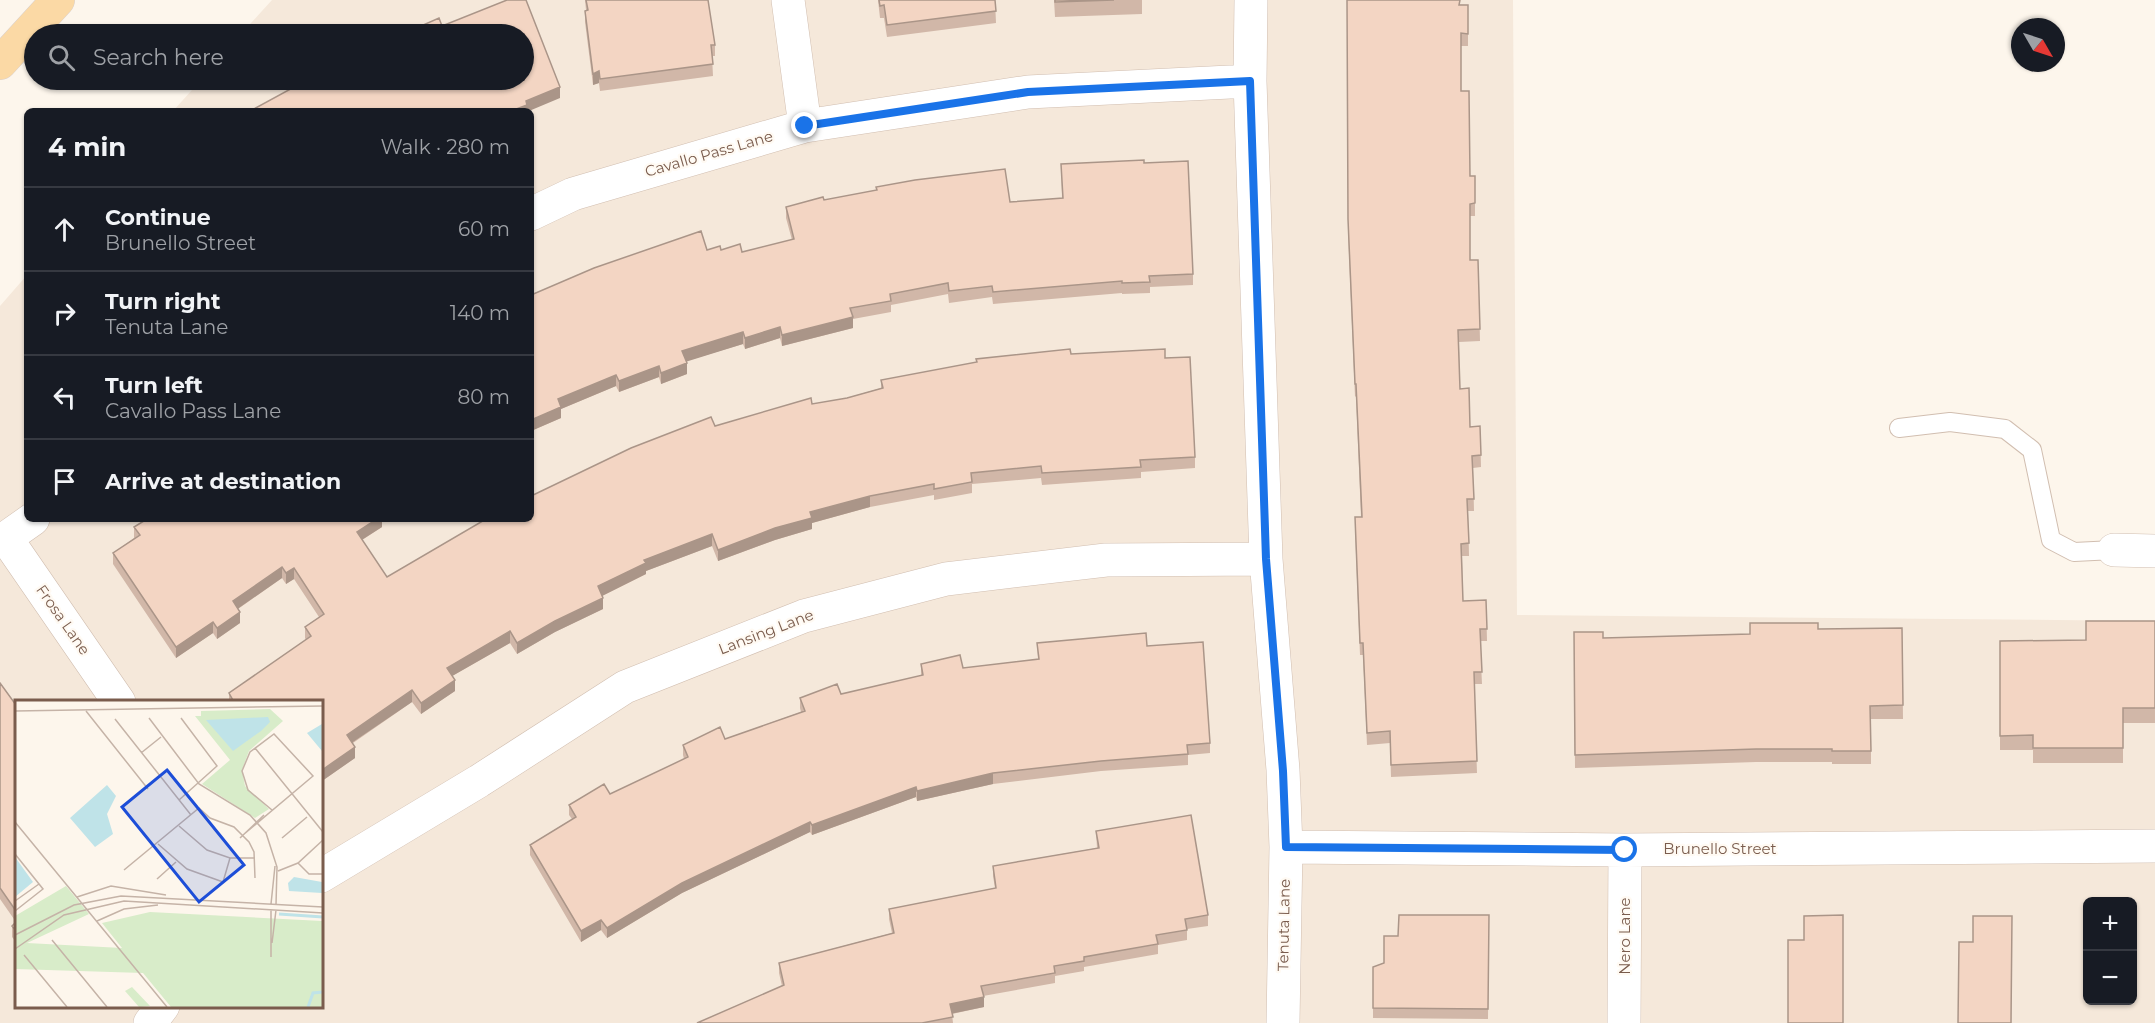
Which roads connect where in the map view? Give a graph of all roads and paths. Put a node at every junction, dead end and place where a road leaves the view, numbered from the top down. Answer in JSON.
{"nodes":[{"id":1,"x":57,"y":0,"type":"edge"},
{"id":2,"x":788,"y":0,"type":"edge"},
{"id":3,"x":1251,"y":0,"type":"edge"},
{"id":4,"x":35,"y":24,"type":"edge"},
{"id":5,"x":24,"y":36,"type":"edge"},
{"id":6,"x":0,"y":63,"type":"edge"},
{"id":7,"x":1250,"y":81,"type":"junction"},
{"id":8,"x":805,"y":126,"type":"junction"},
{"id":9,"x":534,"y":212,"type":"edge"},
{"id":10,"x":1899,"y":428,"type":"dead end"},
{"id":11,"x":29,"y":522,"type":"edge"},
{"id":12,"x":2114,"y":550,"type":"joint"},
{"id":13,"x":2155,"y":551,"type":"edge"},
{"id":14,"x":1266,"y":559,"type":"junction"},
{"id":15,"x":118,"y":700,"type":"edge"},
{"id":16,"x":2155,"y":846,"type":"edge"},
{"id":17,"x":1286,"y":847,"type":"junction"},
{"id":18,"x":1625,"y":850,"type":"junction"},
{"id":19,"x":322,"y":875,"type":"edge"},
{"id":20,"x":161,"y":1008,"type":"edge"},
{"id":21,"x":150,"y":1023,"type":"edge"},
{"id":22,"x":1283,"y":1023,"type":"edge"},
{"id":23,"x":1624,"y":1023,"type":"edge"}],
"edges":[{"from":1,"to":4,"type":"main road"},
{"from":2,"to":8,"type":"street"},
{"from":3,"to":7,"type":"street","name":"Tenuta Lane"},
{"from":5,"to":6,"type":"main road"},
{"from":7,"to":8,"type":"street","name":"Cavallo Pass Lane"},
{"from":7,"to":14,"type":"street","name":"Tenuta Lane"},
{"from":8,"to":9,"type":"street","name":"Cavallo Pass Lane"},
{"from":10,"to":12,"type":"lane"},
{"from":11,"to":15,"type":"street","name":"Frosa Lane"},
{"from":12,"to":13,"type":"street"},
{"from":14,"to":17,"type":"street","name":"Tenuta Lane"},
{"from":14,"to":19,"type":"street","name":"Lansing Lane"},
{"from":16,"to":18,"type":"street","name":"Brunello Street"},
{"from":17,"to":18,"type":"street","name":"Brunello Street"},
{"from":17,"to":22,"type":"street","name":"Tenuta Lane"},
{"from":18,"to":23,"type":"street","name":"Nero Lane"},
{"from":20,"to":21,"type":"street"}]}
